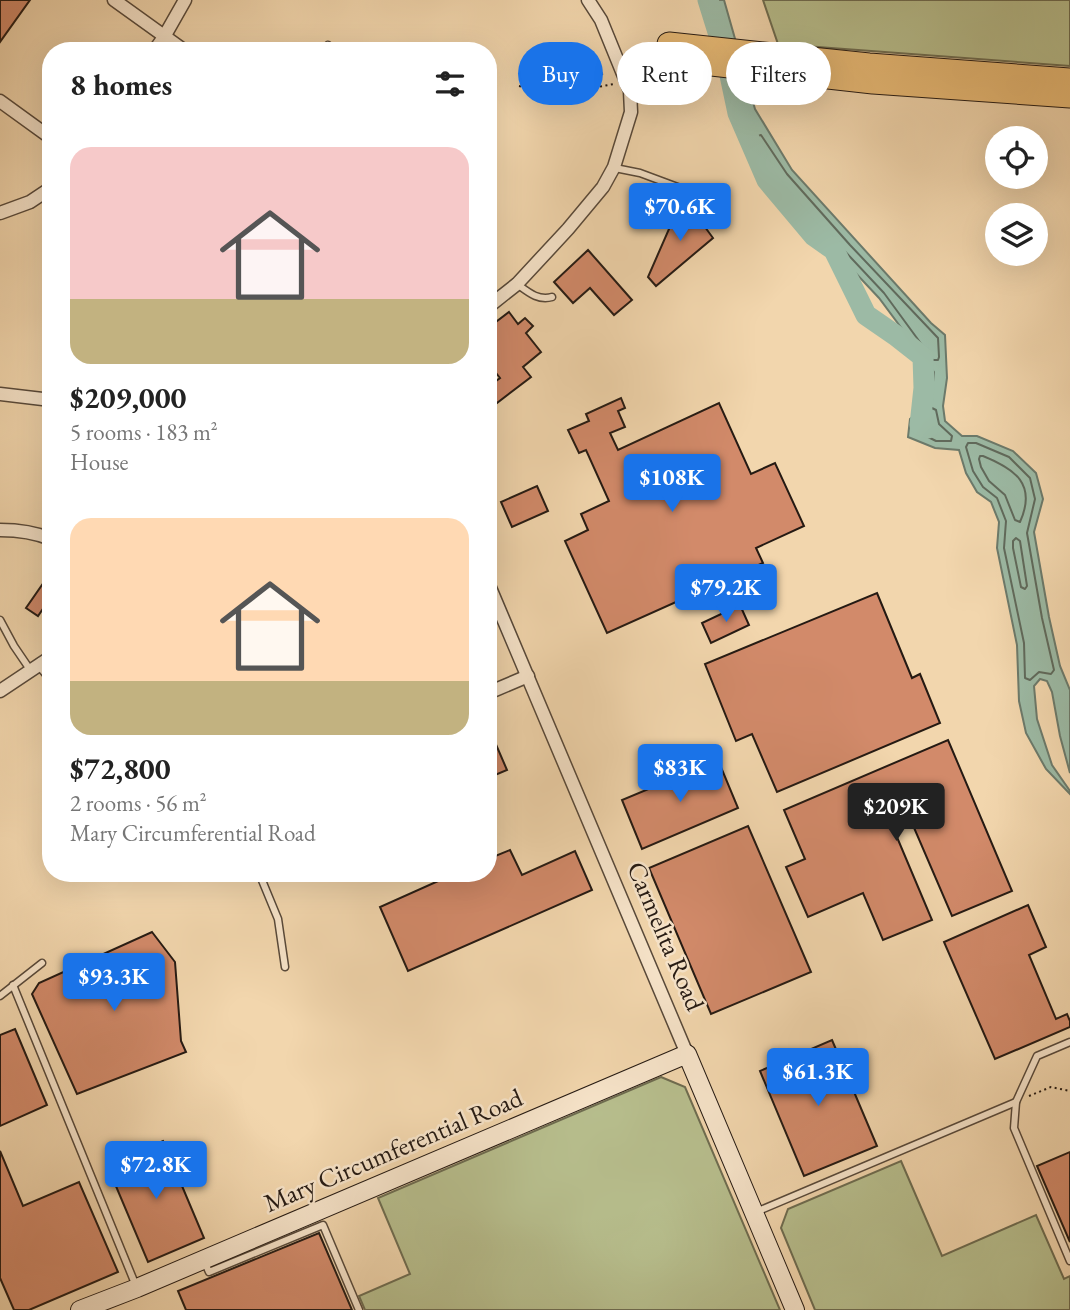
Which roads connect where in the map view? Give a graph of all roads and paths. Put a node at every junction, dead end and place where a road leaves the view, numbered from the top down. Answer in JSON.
{"nodes":[{"id":1,"x":114,"y":0,"type":"edge"},
{"id":2,"x":185,"y":0,"type":"edge"},
{"id":3,"x":588,"y":0,"type":"edge"},
{"id":4,"x":164,"y":37,"type":"junction"},
{"id":5,"x":160,"y":42,"type":"edge"},
{"id":6,"x":172,"y":42,"type":"edge"},
{"id":7,"x":712,"y":57,"type":"edge"},
{"id":8,"x":617,"y":61,"type":"edge"},
{"id":9,"x":871,"y":74,"type":"junction"},
{"id":10,"x":1070,"y":80,"type":"edge"},
{"id":11,"x":1070,"y":96,"type":"edge"},
{"id":12,"x":0,"y":101,"type":"edge"},
{"id":13,"x":631,"y":105,"type":"edge"},
{"id":14,"x":42,"y":131,"type":"edge"},
{"id":15,"x":614,"y":167,"type":"junction"},
{"id":16,"x":683,"y":189,"type":"dead end"},
{"id":17,"x":42,"y":194,"type":"edge"},
{"id":18,"x":0,"y":213,"type":"edge"},
{"id":19,"x":517,"y":284,"type":"junction"},
{"id":20,"x":497,"y":297,"type":"edge"},
{"id":21,"x":552,"y":297,"type":"dead end"},
{"id":22,"x":0,"y":394,"type":"edge"},
{"id":23,"x":42,"y":399,"type":"edge"},
{"id":24,"x":0,"y":530,"type":"edge"},
{"id":25,"x":42,"y":535,"type":"edge"},
{"id":26,"x":497,"y":604,"type":"edge"},
{"id":27,"x":0,"y":620,"type":"edge"},
{"id":28,"x":41,"y":664,"type":"edge"},
{"id":29,"x":528,"y":676,"type":"junction"},
{"id":30,"x":497,"y":689,"type":"edge"},
{"id":31,"x":0,"y":691,"type":"edge"},
{"id":32,"x":264,"y":882,"type":"edge"},
{"id":33,"x":42,"y":963,"type":"dead end"},
{"id":34,"x":285,"y":967,"type":"dead end"},
{"id":35,"x":13,"y":985,"type":"junction"},
{"id":36,"x":0,"y":996,"type":"edge"},
{"id":37,"x":1070,"y":1042,"type":"edge"},
{"id":38,"x":687,"y":1054,"type":"junction"},
{"id":39,"x":1070,"y":1091,"type":"edge"},
{"id":40,"x":1016,"y":1102,"type":"junction"},
{"id":41,"x":754,"y":1213,"type":"junction"},
{"id":42,"x":204,"y":1259,"type":"junction"},
{"id":43,"x":1070,"y":1261,"type":"edge"},
{"id":44,"x":137,"y":1288,"type":"junction"},
{"id":45,"x":80,"y":1310,"type":"edge"},
{"id":46,"x":359,"y":1310,"type":"edge"},
{"id":47,"x":795,"y":1310,"type":"edge"}],
"edges":[{"from":1,"to":4,"type":"street"},
{"from":2,"to":4,"type":"street"},
{"from":3,"to":8,"type":"street"},
{"from":4,"to":5,"type":"street"},
{"from":4,"to":6,"type":"street"},
{"from":7,"to":9,"type":"highway"},
{"from":9,"to":10,"type":"highway"},
{"from":9,"to":11,"type":"highway"},
{"from":12,"to":14,"type":"street"},
{"from":13,"to":15,"type":"street"},
{"from":15,"to":16,"type":"lane"},
{"from":15,"to":19,"type":"street"},
{"from":17,"to":18,"type":"street"},
{"from":19,"to":20,"type":"street"},
{"from":19,"to":21,"type":"lane"},
{"from":22,"to":23,"type":"street"},
{"from":24,"to":25,"type":"street"},
{"from":26,"to":29,"type":"street","name":"Carmelita Road"},
{"from":27,"to":28,"type":"lane"},
{"from":28,"to":31,"type":"street"},
{"from":29,"to":30,"type":"street"},
{"from":29,"to":38,"type":"street","name":"Carmelita Road"},
{"from":32,"to":34,"type":"lane"},
{"from":33,"to":35,"type":"lane"},
{"from":35,"to":36,"type":"lane"},
{"from":35,"to":44,"type":"lane"},
{"from":37,"to":40,"type":"lane"},
{"from":38,"to":41,"type":"street","name":"Carmelita Road"},
{"from":38,"to":42,"type":"street","name":"Mary Circumferential Road"},
{"from":39,"to":40,"type":"path"},
{"from":40,"to":41,"type":"lane"},
{"from":40,"to":43,"type":"lane"},
{"from":41,"to":47,"type":"street","name":"Carmelita Road"},
{"from":42,"to":44,"type":"street","name":"Mary Circumferential Road"},
{"from":42,"to":46,"type":"lane"},
{"from":44,"to":45,"type":"street","name":"Mary Circumferential Road"}]}
